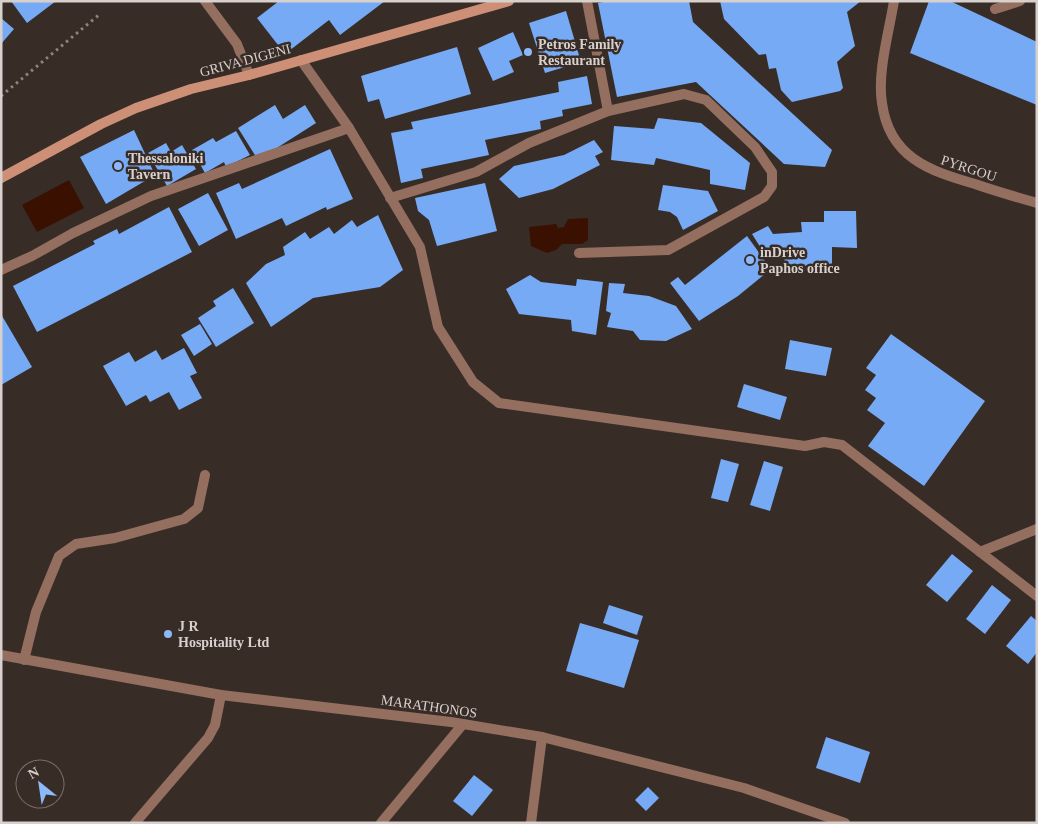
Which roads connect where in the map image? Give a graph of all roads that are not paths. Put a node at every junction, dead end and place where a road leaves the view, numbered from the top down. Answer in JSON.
{"nodes":[{"id":1,"x":205,"y":1,"type":"edge"},
{"id":2,"x":509,"y":1,"type":"edge"},
{"id":3,"x":587,"y":1,"type":"edge"},
{"id":4,"x":894,"y":1,"type":"edge"},
{"id":5,"x":1020,"y":1,"type":"edge"},
{"id":6,"x":498,"y":3,"type":"edge"},
{"id":7,"x":995,"y":9,"type":"dead end"},
{"id":8,"x":301,"y":60,"type":"junction"},
{"id":9,"x":249,"y":75,"type":"junction"},
{"id":10,"x":608,"y":111,"type":"junction"},
{"id":11,"x":349,"y":128,"type":"junction"},
{"id":12,"x":1,"y":178,"type":"edge"},
{"id":13,"x":390,"y":198,"type":"junction"},
{"id":14,"x":1037,"y":203,"type":"edge"},
{"id":15,"x":579,"y":253,"type":"dead end"},
{"id":16,"x":1,"y":270,"type":"edge"},
{"id":17,"x":205,"y":475,"type":"dead end"},
{"id":18,"x":1037,"y":528,"type":"edge"},
{"id":19,"x":980,"y":552,"type":"junction"},
{"id":20,"x":1037,"y":596,"type":"edge"},
{"id":21,"x":1,"y":655,"type":"edge"},
{"id":22,"x":24,"y":660,"type":"junction"},
{"id":23,"x":221,"y":694,"type":"junction"},
{"id":24,"x":463,"y":724,"type":"junction"},
{"id":25,"x":542,"y":737,"type":"junction"},
{"id":26,"x":135,"y":823,"type":"edge"},
{"id":27,"x":380,"y":823,"type":"edge"},
{"id":28,"x":531,"y":823,"type":"edge"},
{"id":29,"x":845,"y":823,"type":"edge"}],
"edges":[{"from":1,"to":9,"type":"street"},
{"from":2,"to":6,"type":"main road","name":"GRIVA DIGENI"},
{"from":3,"to":10,"type":"street"},
{"from":4,"to":14,"type":"street","name":"PYRGOU"},
{"from":5,"to":7,"type":"street"},
{"from":6,"to":8,"type":"main road","name":"GRIVA DIGENI"},
{"from":8,"to":9,"type":"main road","name":"GRIVA DIGENI"},
{"from":8,"to":11,"type":"street"},
{"from":9,"to":12,"type":"main road","name":"GRIVA DIGENI"},
{"from":10,"to":13,"type":"street"},
{"from":10,"to":15,"type":"street"},
{"from":11,"to":13,"type":"street"},
{"from":11,"to":16,"type":"street"},
{"from":13,"to":19,"type":"street"},
{"from":17,"to":22,"type":"street"},
{"from":18,"to":19,"type":"street"},
{"from":19,"to":20,"type":"street"},
{"from":21,"to":22,"type":"street","name":"MARATHONOS"},
{"from":22,"to":23,"type":"street","name":"MARATHONOS"},
{"from":23,"to":24,"type":"street","name":"MARATHONOS"},
{"from":23,"to":26,"type":"street"},
{"from":24,"to":25,"type":"street","name":"MARATHONOS"},
{"from":24,"to":27,"type":"street"},
{"from":25,"to":28,"type":"street"},
{"from":25,"to":29,"type":"street","name":"MARATHONOS"}]}
